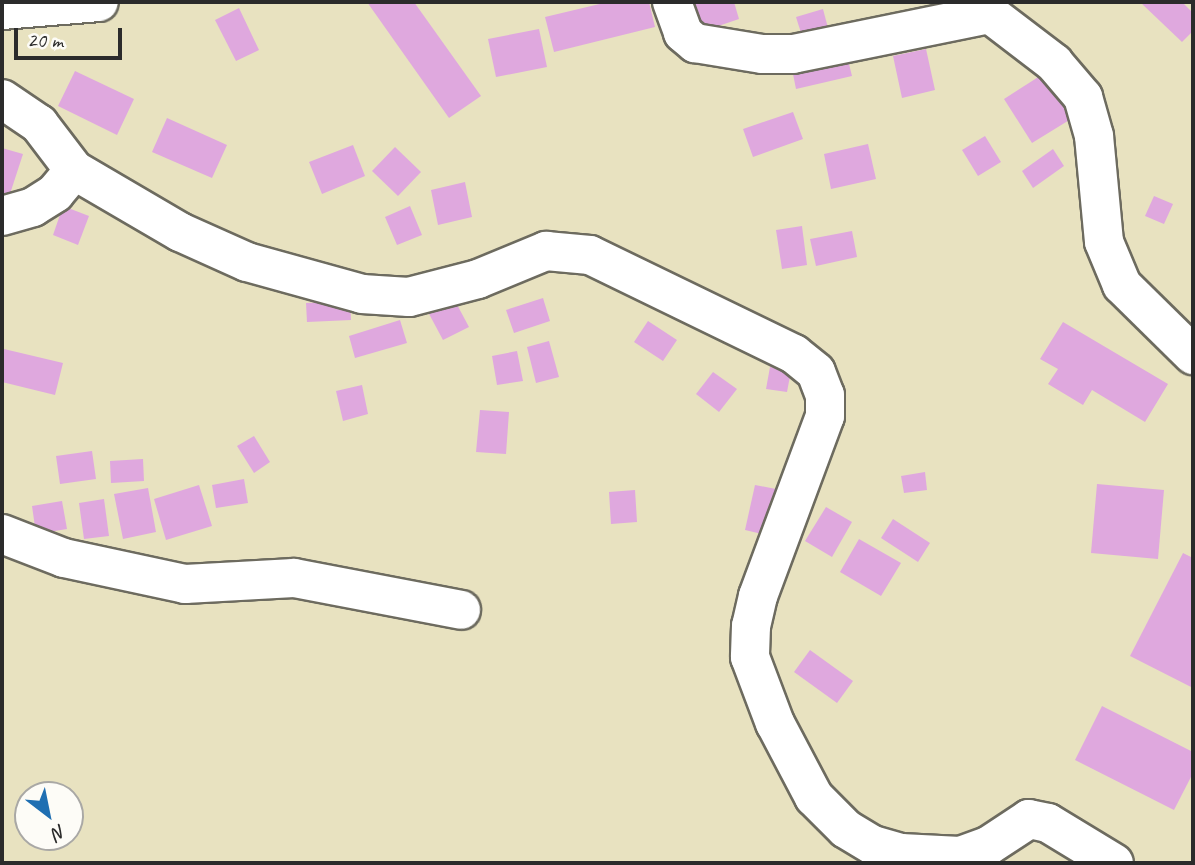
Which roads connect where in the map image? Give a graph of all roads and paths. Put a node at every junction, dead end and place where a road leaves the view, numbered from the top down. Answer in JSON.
{"nodes":[{"id":1,"x":99,"y":2,"type":"edge"},
{"id":2,"x":672,"y":2,"type":"edge"},
{"id":3,"x":986,"y":8,"type":"edge"},
{"id":4,"x":2,"y":10,"type":"edge"},
{"id":5,"x":2,"y":99,"type":"edge"},
{"id":6,"x":75,"y":170,"type":"junction"},
{"id":7,"x":2,"y":216,"type":"edge"},
{"id":8,"x":1193,"y":355,"type":"edge"},
{"id":9,"x":2,"y":534,"type":"edge"},
{"id":10,"x":461,"y":610,"type":"dead end"},
{"id":11,"x":1114,"y":863,"type":"edge"}],
"edges":[{"from":1,"to":4,"type":"street"},
{"from":2,"to":3,"type":"street"},
{"from":3,"to":8,"type":"street"},
{"from":5,"to":6,"type":"street"},
{"from":6,"to":7,"type":"street"},
{"from":6,"to":11,"type":"street"},
{"from":9,"to":10,"type":"street"}]}
